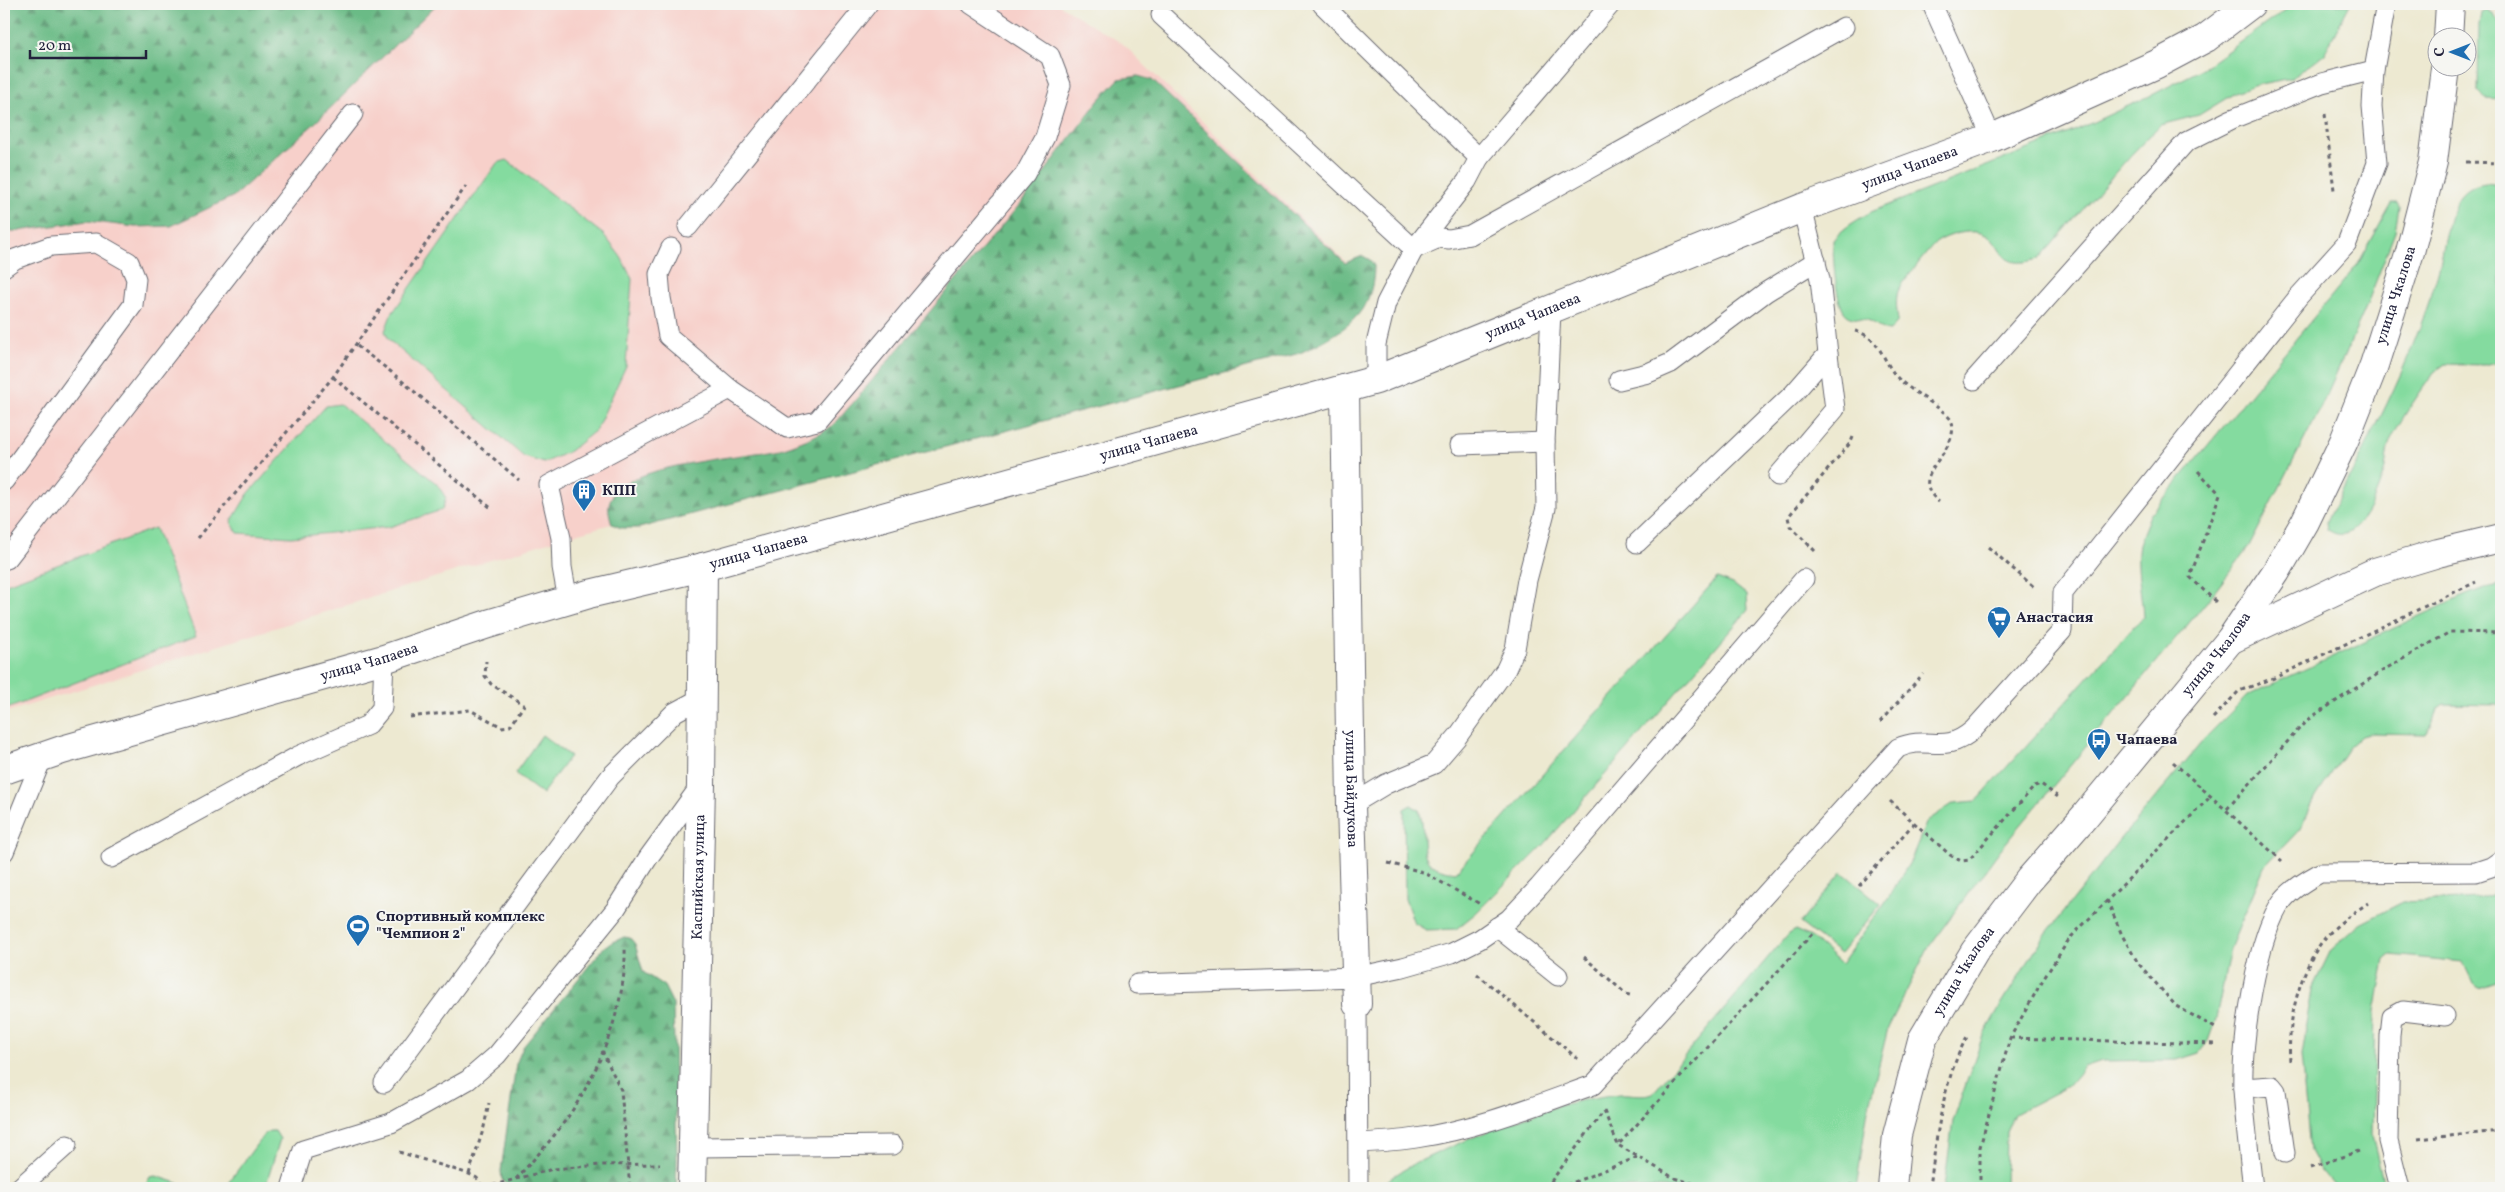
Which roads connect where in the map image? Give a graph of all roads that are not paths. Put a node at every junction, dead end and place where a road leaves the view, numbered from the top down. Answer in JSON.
{"nodes":[{"id":1,"x":868,"y":4,"type":"edge"},
{"id":2,"x":971,"y":4,"type":"edge"},
{"id":3,"x":1322,"y":4,"type":"edge"},
{"id":4,"x":1611,"y":4,"type":"edge"},
{"id":5,"x":1932,"y":4,"type":"edge"},
{"id":6,"x":2251,"y":4,"type":"edge"},
{"id":7,"x":2386,"y":4,"type":"edge"},
{"id":8,"x":2450,"y":4,"type":"edge"},
{"id":9,"x":1161,"y":15,"type":"dead end"},
{"id":10,"x":1844,"y":27,"type":"dead end"},
{"id":11,"x":2449,"y":28,"type":"edge"},
{"id":12,"x":2374,"y":70,"type":"junction"},
{"id":13,"x":2444,"y":78,"type":"edge"},
{"id":14,"x":353,"y":114,"type":"dead end"},
{"id":15,"x":1992,"y":138,"type":"junction"},
{"id":16,"x":1479,"y":158,"type":"junction"},
{"id":17,"x":1802,"y":208,"type":"junction"},
{"id":18,"x":688,"y":228,"type":"dead end"},
{"id":19,"x":671,"y":248,"type":"dead end"},
{"id":20,"x":1414,"y":249,"type":"junction"},
{"id":21,"x":1816,"y":260,"type":"junction"},
{"id":22,"x":4,"y":268,"type":"edge"},
{"id":23,"x":1551,"y":310,"type":"junction"},
{"id":24,"x":1828,"y":354,"type":"junction"},
{"id":25,"x":1376,"y":380,"type":"junction"},
{"id":26,"x":1619,"y":380,"type":"dead end"},
{"id":27,"x":1974,"y":380,"type":"dead end"},
{"id":28,"x":730,"y":389,"type":"junction"},
{"id":29,"x":1345,"y":389,"type":"junction"},
{"id":30,"x":1545,"y":442,"type":"junction"},
{"id":31,"x":1460,"y":445,"type":"dead end"},
{"id":32,"x":1778,"y":476,"type":"dead end"},
{"id":33,"x":4,"y":481,"type":"edge"},
{"id":34,"x":2501,"y":538,"type":"edge"},
{"id":35,"x":1636,"y":544,"type":"dead end"},
{"id":36,"x":7,"y":559,"type":"dead end"},
{"id":37,"x":702,"y":567,"type":"junction"},
{"id":38,"x":1804,"y":579,"type":"dead end"},
{"id":39,"x":568,"y":601,"type":"junction"},
{"id":40,"x":2230,"y":640,"type":"junction"},
{"id":41,"x":384,"y":659,"type":"junction"},
{"id":42,"x":701,"y":698,"type":"junction"},
{"id":43,"x":44,"y":756,"type":"junction"},
{"id":44,"x":4,"y":770,"type":"edge"},
{"id":45,"x":701,"y":785,"type":"junction"},
{"id":46,"x":1351,"y":805,"type":"junction"},
{"id":47,"x":4,"y":852,"type":"edge"},
{"id":48,"x":111,"y":858,"type":"dead end"},
{"id":49,"x":2501,"y":860,"type":"edge"},
{"id":50,"x":1503,"y":923,"type":"junction"},
{"id":51,"x":1558,"y":976,"type":"dead end"},
{"id":52,"x":1356,"y":977,"type":"junction"},
{"id":53,"x":1137,"y":984,"type":"dead end"},
{"id":54,"x":1357,"y":1004,"type":"joint"},
{"id":55,"x":2445,"y":1016,"type":"dead end"},
{"id":56,"x":384,"y":1083,"type":"dead end"},
{"id":57,"x":2243,"y":1088,"type":"junction"},
{"id":58,"x":1359,"y":1143,"type":"junction"},
{"id":59,"x":67,"y":1145,"type":"dead end"},
{"id":60,"x":893,"y":1145,"type":"dead end"},
{"id":61,"x":2285,"y":1153,"type":"dead end"},
{"id":62,"x":694,"y":1167,"type":"edge"},
{"id":63,"x":4,"y":1182,"type":"edge"},
{"id":64,"x":19,"y":1188,"type":"edge"},
{"id":65,"x":291,"y":1188,"type":"edge"},
{"id":66,"x":1358,"y":1188,"type":"edge"},
{"id":67,"x":1892,"y":1188,"type":"edge"},
{"id":68,"x":2254,"y":1188,"type":"edge"},
{"id":69,"x":2400,"y":1188,"type":"edge"}],
"edges":[{"from":1,"to":18,"type":"lane"},
{"from":2,"to":28,"type":"lane"},
{"from":3,"to":16,"type":"lane"},
{"from":4,"to":16,"type":"lane"},
{"from":5,"to":15,"type":"lane"},
{"from":6,"to":15,"type":"main road","name":"улица Чапаева"},
{"from":7,"to":12,"type":"lane"},
{"from":8,"to":11,"type":"main road"},
{"from":9,"to":20,"type":"lane"},
{"from":10,"to":20,"type":"lane"},
{"from":12,"to":27,"type":"lane"},
{"from":12,"to":58,"type":"lane"},
{"from":13,"to":40,"type":"main road","name":"улица Чкалова"},
{"from":14,"to":36,"type":"lane"},
{"from":15,"to":17,"type":"main road","name":"улица Чапаева"},
{"from":16,"to":20,"type":"lane"},
{"from":17,"to":21,"type":"lane"},
{"from":17,"to":23,"type":"main road","name":"улица Чапаева"},
{"from":19,"to":28,"type":"lane"},
{"from":20,"to":25,"type":"lane"},
{"from":21,"to":24,"type":"lane"},
{"from":21,"to":26,"type":"lane"},
{"from":22,"to":33,"type":"lane"},
{"from":23,"to":25,"type":"main road","name":"улица Чапаева"},
{"from":23,"to":30,"type":"lane"},
{"from":24,"to":32,"type":"lane"},
{"from":24,"to":35,"type":"lane"},
{"from":25,"to":29,"type":"main road","name":"улица Чапаева"},
{"from":28,"to":39,"type":"lane"},
{"from":29,"to":37,"type":"main road","name":"улица Чапаева"},
{"from":29,"to":46,"type":"main road","name":"улица Байдукова"},
{"from":30,"to":31,"type":"lane"},
{"from":30,"to":46,"type":"lane"},
{"from":34,"to":40,"type":"main road"},
{"from":37,"to":39,"type":"main road","name":"улица Чапаева"},
{"from":37,"to":42,"type":"main road","name":"Каспийская улица"},
{"from":38,"to":50,"type":"lane"},
{"from":39,"to":41,"type":"main road","name":"улица Чапаева"},
{"from":40,"to":67,"type":"main road","name":"улица Чкалова"},
{"from":41,"to":43,"type":"main road","name":"улица Чапаева"},
{"from":41,"to":48,"type":"lane"},
{"from":42,"to":45,"type":"main road","name":"Каспийская улица"},
{"from":42,"to":56,"type":"lane"},
{"from":43,"to":44,"type":"main road","name":"улица Чапаева"},
{"from":43,"to":47,"type":"lane"},
{"from":45,"to":62,"type":"main road","name":"Каспийская улица"},
{"from":45,"to":65,"type":"lane"},
{"from":46,"to":52,"type":"main road","name":"улица Байдукова"},
{"from":49,"to":57,"type":"lane"},
{"from":50,"to":51,"type":"lane"},
{"from":50,"to":52,"type":"lane"},
{"from":52,"to":53,"type":"lane"},
{"from":52,"to":54,"type":"main road","name":"улица Байдукова"},
{"from":54,"to":58,"type":"lane","name":"улица Байдукова"},
{"from":55,"to":69,"type":"lane"},
{"from":57,"to":61,"type":"lane"},
{"from":57,"to":68,"type":"lane"},
{"from":58,"to":66,"type":"lane","name":"улица Байдукова"},
{"from":59,"to":64,"type":"lane"},
{"from":60,"to":62,"type":"lane"},
{"from":63,"to":64,"type":"lane"}]}
